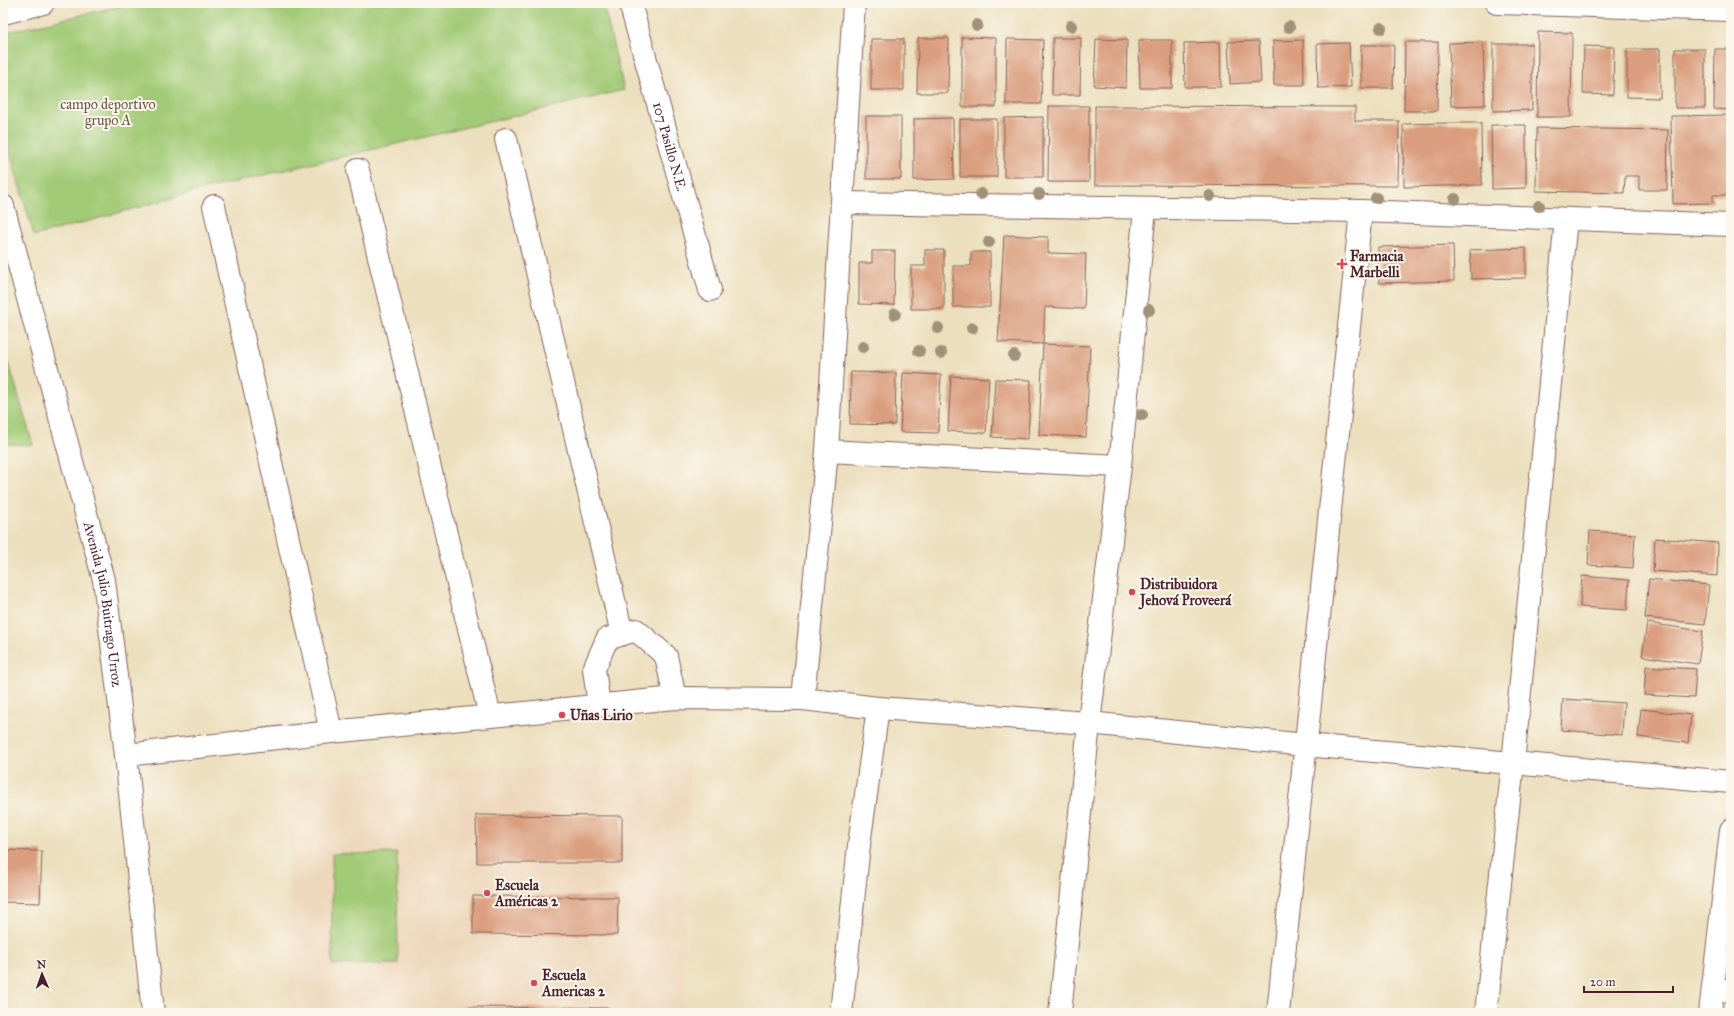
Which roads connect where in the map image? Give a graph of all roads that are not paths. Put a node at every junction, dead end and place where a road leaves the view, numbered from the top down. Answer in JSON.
{"nodes":[{"id":1,"x":43,"y":3,"type":"edge"},
{"id":2,"x":630,"y":3,"type":"edge"},
{"id":3,"x":854,"y":3,"type":"edge"},
{"id":4,"x":1497,"y":3,"type":"edge"},
{"id":5,"x":1731,"y":10,"type":"edge"},
{"id":6,"x":3,"y":13,"type":"edge"},
{"id":7,"x":506,"y":139,"type":"dead end"},
{"id":8,"x":358,"y":170,"type":"dead end"},
{"id":9,"x":842,"y":203,"type":"junction"},
{"id":10,"x":3,"y":206,"type":"edge"},
{"id":11,"x":214,"y":206,"type":"dead end"},
{"id":12,"x":1145,"y":209,"type":"junction"},
{"id":13,"x":1361,"y":211,"type":"junction"},
{"id":14,"x":1566,"y":219,"type":"junction"},
{"id":15,"x":1731,"y":225,"type":"edge"},
{"id":16,"x":710,"y":290,"type":"dead end"},
{"id":17,"x":827,"y":451,"type":"junction"},
{"id":18,"x":1120,"y":466,"type":"junction"},
{"id":19,"x":622,"y":634,"type":"junction"},
{"id":20,"x":675,"y":698,"type":"junction"},
{"id":21,"x":803,"y":699,"type":"junction"},
{"id":22,"x":599,"y":705,"type":"junction"},
{"id":23,"x":878,"y":708,"type":"junction"},
{"id":24,"x":490,"y":716,"type":"junction"},
{"id":25,"x":1089,"y":724,"type":"junction"},
{"id":26,"x":331,"y":732,"type":"junction"},
{"id":27,"x":1305,"y":745,"type":"junction"},
{"id":28,"x":126,"y":755,"type":"junction"},
{"id":29,"x":1514,"y":763,"type":"junction"},
{"id":30,"x":1731,"y":782,"type":"edge"},
{"id":31,"x":1731,"y":830,"type":"edge"},
{"id":32,"x":1722,"y":990,"type":"edge"},
{"id":33,"x":153,"y":1013,"type":"edge"},
{"id":34,"x":841,"y":1013,"type":"edge"},
{"id":35,"x":1060,"y":1013,"type":"edge"},
{"id":36,"x":1278,"y":1013,"type":"edge"},
{"id":37,"x":1486,"y":1013,"type":"edge"},
{"id":38,"x":1710,"y":1013,"type":"edge"}],
"edges":[{"from":1,"to":6,"type":"street"},
{"from":2,"to":16,"type":"street","name":"107 Pasillo N.E."},
{"from":3,"to":9,"type":"street"},
{"from":4,"to":5,"type":"street"},
{"from":7,"to":19,"type":"street"},
{"from":8,"to":24,"type":"street"},
{"from":9,"to":12,"type":"street"},
{"from":9,"to":17,"type":"street"},
{"from":10,"to":28,"type":"street","name":"Avenida Julio Buitrago Urroz"},
{"from":11,"to":26,"type":"street"},
{"from":12,"to":13,"type":"street"},
{"from":12,"to":18,"type":"street"},
{"from":13,"to":14,"type":"street"},
{"from":13,"to":27,"type":"street"},
{"from":14,"to":15,"type":"street"},
{"from":14,"to":29,"type":"street"},
{"from":17,"to":18,"type":"street"},
{"from":17,"to":21,"type":"street"},
{"from":18,"to":25,"type":"street"},
{"from":19,"to":20,"type":"street"},
{"from":19,"to":22,"type":"street"},
{"from":20,"to":21,"type":"street"},
{"from":20,"to":22,"type":"street"},
{"from":21,"to":23,"type":"street"},
{"from":22,"to":24,"type":"street"},
{"from":23,"to":25,"type":"street"},
{"from":23,"to":34,"type":"street"},
{"from":24,"to":26,"type":"street"},
{"from":25,"to":27,"type":"street"},
{"from":25,"to":35,"type":"street"},
{"from":26,"to":28,"type":"street"},
{"from":27,"to":29,"type":"street"},
{"from":27,"to":36,"type":"street"},
{"from":28,"to":33,"type":"street","name":"Avenida Julio Buitrago Urroz"},
{"from":29,"to":30,"type":"street"},
{"from":29,"to":37,"type":"street"},
{"from":31,"to":32,"type":"street"},
{"from":32,"to":38,"type":"street"}]}
